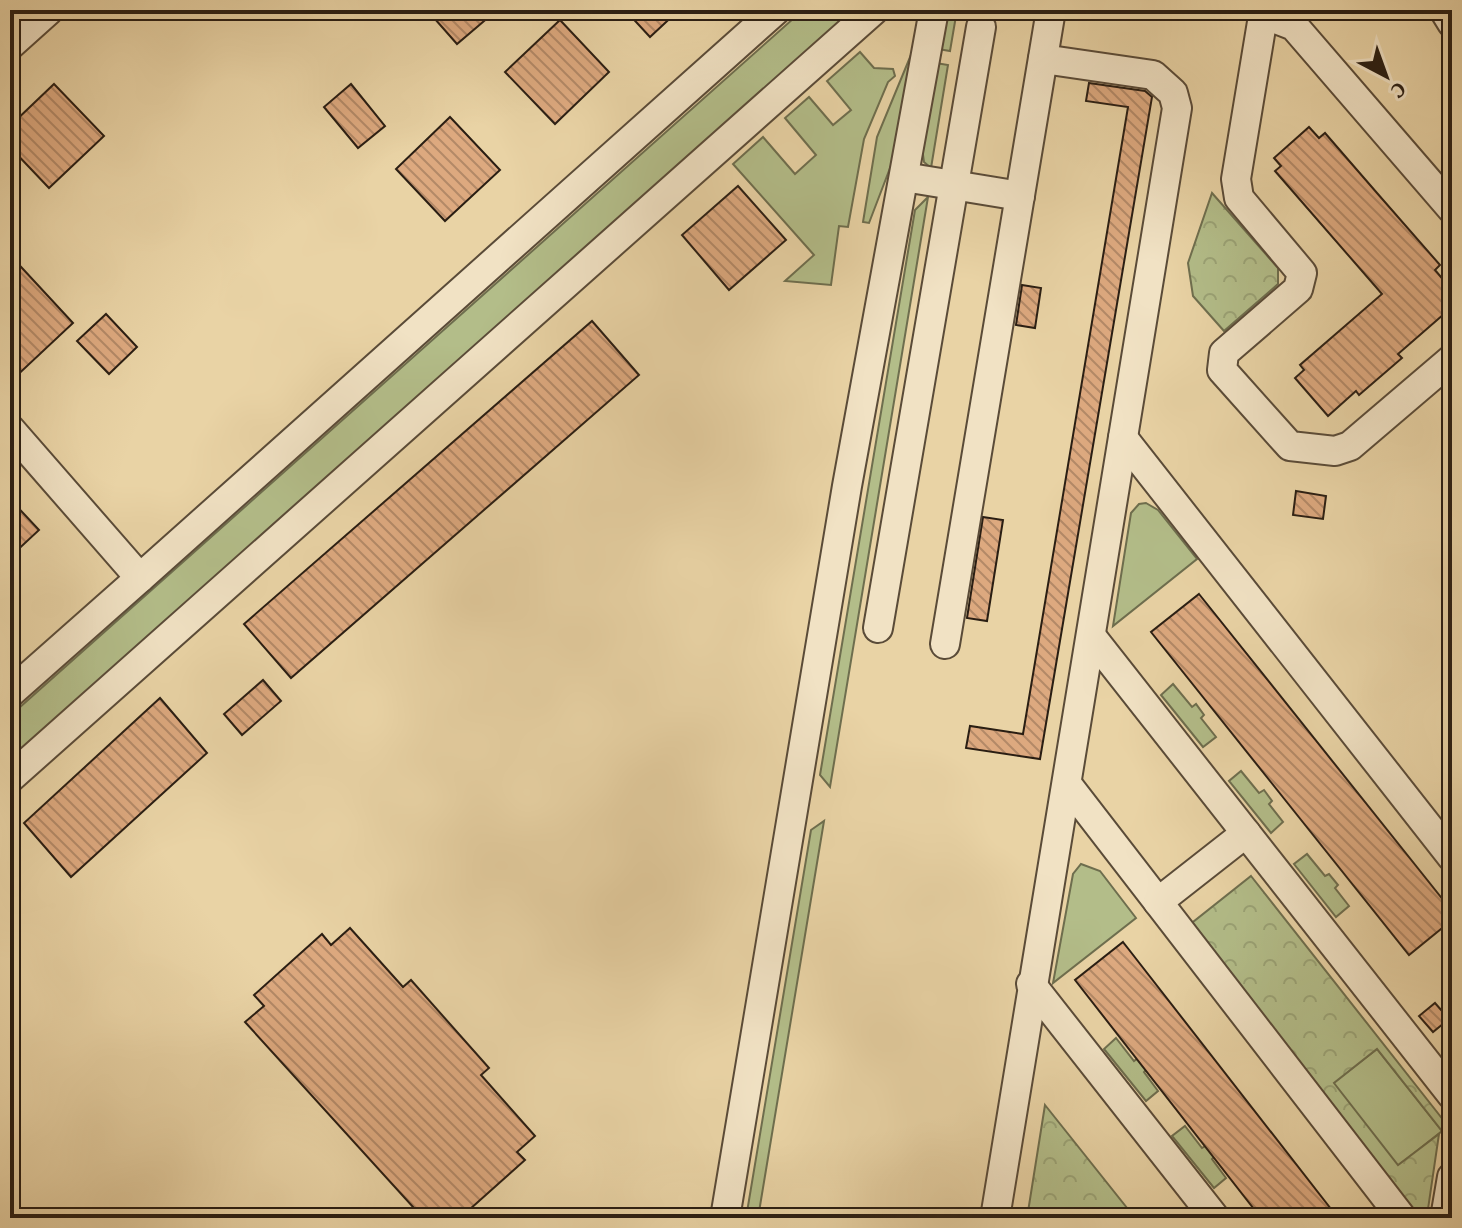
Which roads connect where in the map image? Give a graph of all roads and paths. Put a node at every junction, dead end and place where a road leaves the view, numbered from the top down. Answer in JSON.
{"nodes":[{"id":1,"x":776,"y":10,"type":"edge"},
{"id":2,"x":874,"y":10,"type":"edge"},
{"id":3,"x":934,"y":10,"type":"edge"},
{"id":4,"x":1051,"y":10,"type":"edge"},
{"id":5,"x":1444,"y":10,"type":"edge"},
{"id":6,"x":1264,"y":12,"type":"edge"},
{"id":7,"x":1452,"y":23,"type":"edge"},
{"id":8,"x":981,"y":27,"type":"dead end"},
{"id":9,"x":1043,"y":59,"type":"junction"},
{"id":10,"x":904,"y":177,"type":"junction"},
{"id":11,"x":954,"y":185,"type":"junction"},
{"id":12,"x":1020,"y":196,"type":"junction"},
{"id":13,"x":1452,"y":209,"type":"edge"},
{"id":14,"x":1451,"y":361,"type":"edge"},
{"id":15,"x":10,"y":429,"type":"edge"},
{"id":16,"x":1123,"y":438,"type":"junction"},
{"id":17,"x":140,"y":578,"type":"junction"},
{"id":18,"x":878,"y":628,"type":"dead end"},
{"id":19,"x":1091,"y":636,"type":"junction"},
{"id":20,"x":945,"y":644,"type":"dead end"},
{"id":21,"x":10,"y":693,"type":"edge"},
{"id":22,"x":10,"y":778,"type":"edge"},
{"id":23,"x":1067,"y":784,"type":"junction"},
{"id":24,"x":1246,"y":833,"type":"junction"},
{"id":25,"x":1452,"y":857,"type":"edge"},
{"id":26,"x":1158,"y":902,"type":"junction"},
{"id":27,"x":1031,"y":984,"type":"junction"},
{"id":28,"x":1452,"y":1095,"type":"edge"},
{"id":29,"x":725,"y":1218,"type":"edge"},
{"id":30,"x":995,"y":1218,"type":"edge"},
{"id":31,"x":1215,"y":1218,"type":"edge"},
{"id":32,"x":1402,"y":1218,"type":"edge"}],
"edges":[{"from":1,"to":17,"type":"street"},
{"from":2,"to":22,"type":"street"},
{"from":3,"to":10,"type":"street"},
{"from":4,"to":9,"type":"street"},
{"from":5,"to":7,"type":"street"},
{"from":6,"to":13,"type":"street"},
{"from":6,"to":14,"type":"street"},
{"from":8,"to":11,"type":"street"},
{"from":9,"to":12,"type":"street"},
{"from":9,"to":16,"type":"street"},
{"from":10,"to":11,"type":"street"},
{"from":10,"to":29,"type":"street"},
{"from":11,"to":12,"type":"street"},
{"from":11,"to":18,"type":"street"},
{"from":12,"to":20,"type":"street"},
{"from":15,"to":17,"type":"street"},
{"from":16,"to":19,"type":"street"},
{"from":16,"to":25,"type":"street"},
{"from":17,"to":21,"type":"street"},
{"from":19,"to":23,"type":"street"},
{"from":19,"to":24,"type":"street"},
{"from":23,"to":26,"type":"street"},
{"from":23,"to":27,"type":"street"},
{"from":24,"to":26,"type":"street"},
{"from":24,"to":28,"type":"street"},
{"from":26,"to":32,"type":"street"},
{"from":27,"to":30,"type":"street"},
{"from":27,"to":31,"type":"street"}]}
